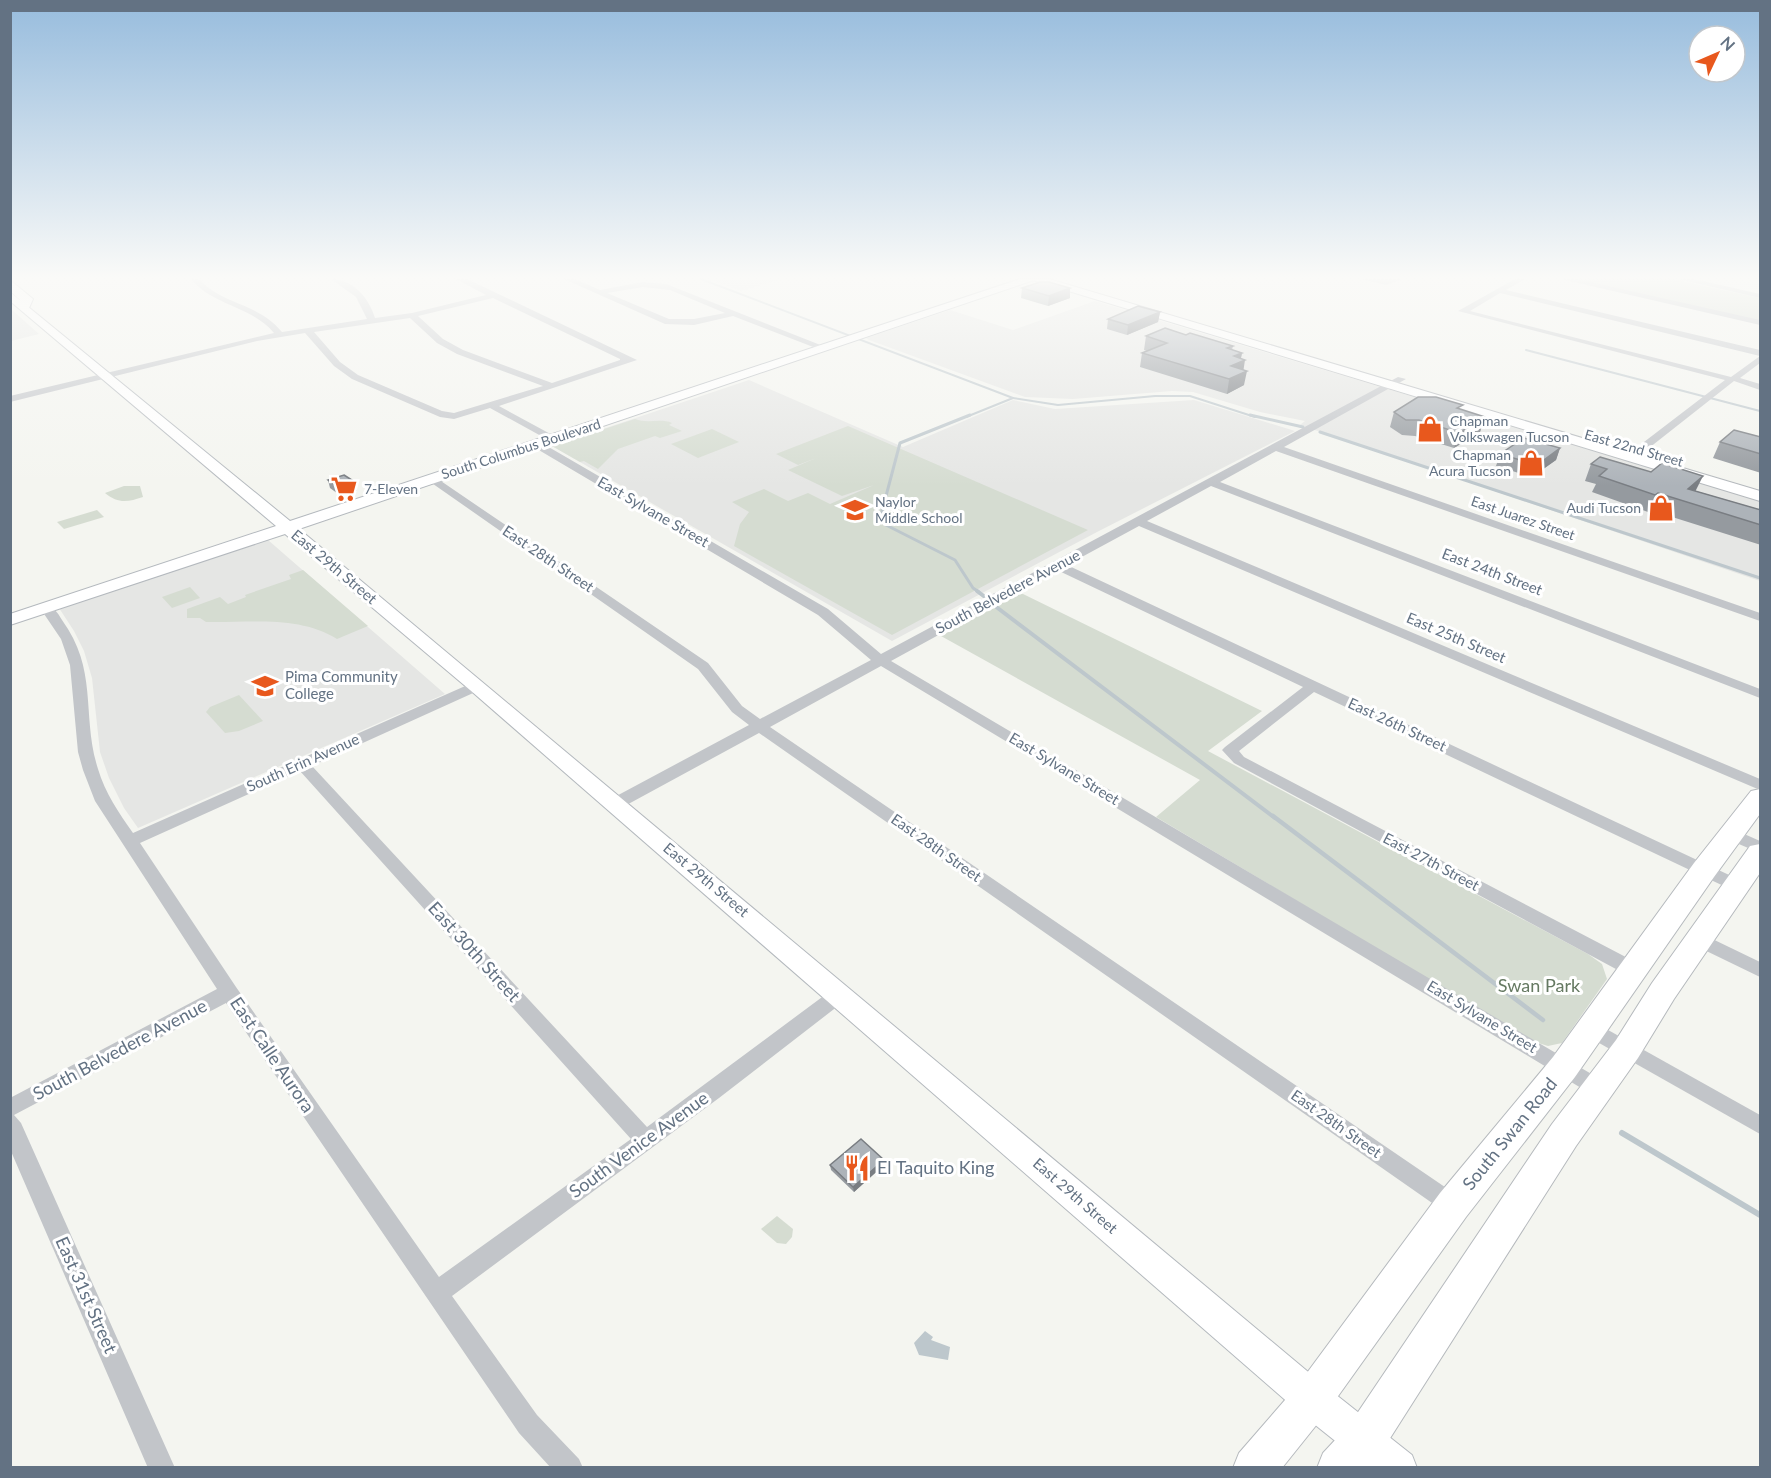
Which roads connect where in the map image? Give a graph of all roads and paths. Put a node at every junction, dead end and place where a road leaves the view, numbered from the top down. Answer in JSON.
{"nodes":[{"id":1,"x":76,"y":348,"type":"edge"},
{"id":2,"x":221,"y":348,"type":"edge"},
{"id":3,"x":322,"y":348,"type":"edge"},
{"id":4,"x":453,"y":348,"type":"edge"},
{"id":5,"x":603,"y":348,"type":"edge"},
{"id":6,"x":823,"y":348,"type":"edge"},
{"id":7,"x":1276,"y":348,"type":"edge"},
{"id":8,"x":1284,"y":348,"type":"edge"},
{"id":9,"x":1608,"y":348,"type":"edge"},
{"id":10,"x":1740,"y":348,"type":"edge"},
{"id":11,"x":1761,"y":353,"type":"edge"},
{"id":12,"x":1761,"y":358,"type":"edge"},
{"id":13,"x":108,"y":375,"type":"junction"},
{"id":14,"x":1733,"y":380,"type":"junction"},
{"id":15,"x":1395,"y":382,"type":"junction"},
{"id":16,"x":552,"y":386,"type":"junction"},
{"id":17,"x":1761,"y":387,"type":"edge"},
{"id":18,"x":10,"y":399,"type":"edge"},
{"id":19,"x":491,"y":405,"type":"junction"},
{"id":20,"x":552,"y":439,"type":"junction"},
{"id":21,"x":536,"y":444,"type":"junction"},
{"id":22,"x":1275,"y":447,"type":"junction"},
{"id":23,"x":1636,"y":454,"type":"junction"},
{"id":24,"x":431,"y":479,"type":"junction"},
{"id":25,"x":1211,"y":482,"type":"junction"},
{"id":26,"x":1761,"y":486,"type":"edge"},
{"id":27,"x":1761,"y":496,"type":"edge"},
{"id":28,"x":1138,"y":521,"type":"junction"},
{"id":29,"x":288,"y":528,"type":"junction"},
{"id":30,"x":1057,"y":565,"type":"junction"},
{"id":31,"x":46,"y":608,"type":"junction"},
{"id":32,"x":1761,"y":617,"type":"edge"},
{"id":33,"x":10,"y":620,"type":"edge"},
{"id":34,"x":880,"y":660,"type":"junction"},
{"id":35,"x":477,"y":686,"type":"junction"},
{"id":36,"x":1314,"y":686,"type":"junction"},
{"id":37,"x":1761,"y":694,"type":"edge"},
{"id":38,"x":759,"y":726,"type":"junction"},
{"id":39,"x":302,"y":764,"type":"junction"},
{"id":40,"x":1761,"y":785,"type":"edge"},
{"id":41,"x":1761,"y":797,"type":"edge"},
{"id":42,"x":615,"y":804,"type":"junction"},
{"id":43,"x":130,"y":841,"type":"junction"},
{"id":44,"x":1747,"y":841,"type":"edge"},
{"id":45,"x":1761,"y":853,"type":"edge"},
{"id":46,"x":1704,"y":870,"type":"junction"},
{"id":47,"x":1736,"y":885,"type":"junction"},
{"id":48,"x":1700,"y":940,"type":"junction"},
{"id":49,"x":1634,"y":970,"type":"junction"},
{"id":50,"x":1761,"y":970,"type":"edge"},
{"id":51,"x":229,"y":992,"type":"junction"},
{"id":52,"x":840,"y":994,"type":"junction"},
{"id":53,"x":1592,"y":1029,"type":"junction"},
{"id":54,"x":1627,"y":1049,"type":"junction"},
{"id":55,"x":1564,"y":1066,"type":"junction"},
{"id":56,"x":1598,"y":1088,"type":"junction"},
{"id":57,"x":10,"y":1108,"type":"edge"},
{"id":58,"x":10,"y":1123,"type":"edge"},
{"id":59,"x":1761,"y":1125,"type":"edge"},
{"id":60,"x":645,"y":1140,"type":"junction"},
{"id":61,"x":1453,"y":1205,"type":"junction"},
{"id":62,"x":436,"y":1293,"type":"junction"},
{"id":63,"x":1312,"y":1399,"type":"junction"},
{"id":64,"x":1352,"y":1453,"type":"edge"},
{"id":65,"x":162,"y":1467,"type":"edge"},
{"id":66,"x":570,"y":1467,"type":"edge"},
{"id":67,"x":1254,"y":1467,"type":"edge"},
{"id":68,"x":1399,"y":1467,"type":"edge"}],
"edges":[{"from":1,"to":13,"type":"street","name":"East 29th Street"},
{"from":2,"to":13,"type":"street"},
{"from":3,"to":19,"type":"street"},
{"from":4,"to":16,"type":"street"},
{"from":5,"to":16,"type":"street"},
{"from":6,"to":20,"type":"street","name":"South Columbus Boulevard"},
{"from":7,"to":15,"type":"main road","name":"East 22nd Street"},
{"from":8,"to":15,"type":"main road","name":"East 22nd Street"},
{"from":9,"to":14,"type":"street"},
{"from":10,"to":11,"type":"street"},
{"from":12,"to":14,"type":"street"},
{"from":13,"to":18,"type":"street"},
{"from":13,"to":29,"type":"street","name":"East 29th Street"},
{"from":14,"to":17,"type":"street"},
{"from":14,"to":23,"type":"street"},
{"from":15,"to":22,"type":"street","name":"South Belvedere Avenue"},
{"from":15,"to":23,"type":"main road","name":"East 22nd Street"},
{"from":16,"to":19,"type":"street"},
{"from":19,"to":20,"type":"street"},
{"from":20,"to":21,"type":"street","name":"South Columbus Boulevard"},
{"from":21,"to":24,"type":"street","name":"South Columbus Boulevard"},
{"from":21,"to":34,"type":"street","name":"East Sylvane Street"},
{"from":22,"to":25,"type":"street","name":"South Belvedere Avenue"},
{"from":22,"to":32,"type":"street","name":"East Juarez Street"},
{"from":23,"to":26,"type":"main road","name":"East 22nd Street"},
{"from":23,"to":27,"type":"main road","name":"East 22nd Street"},
{"from":24,"to":29,"type":"street","name":"South Columbus Boulevard"},
{"from":24,"to":38,"type":"street","name":"East 28th Street"},
{"from":25,"to":28,"type":"street","name":"South Belvedere Avenue"},
{"from":25,"to":37,"type":"street","name":"East 24th Street"},
{"from":28,"to":30,"type":"street","name":"South Belvedere Avenue"},
{"from":28,"to":40,"type":"street","name":"East 25th Street"},
{"from":29,"to":31,"type":"street","name":"South Columbus Boulevard"},
{"from":29,"to":35,"type":"street","name":"East 29th Street"},
{"from":30,"to":34,"type":"street","name":"South Belvedere Avenue"},
{"from":30,"to":36,"type":"street","name":"East 26th Street"},
{"from":31,"to":33,"type":"street","name":"South Columbus Boulevard"},
{"from":31,"to":43,"type":"street","name":"East Calle Aurora"},
{"from":34,"to":38,"type":"street","name":"South Belvedere Avenue"},
{"from":34,"to":55,"type":"street","name":"East Sylvane Street"},
{"from":35,"to":39,"type":"street","name":"South Erin Avenue"},
{"from":35,"to":42,"type":"street","name":"East 29th Street"},
{"from":36,"to":46,"type":"street","name":"East 26th Street"},
{"from":36,"to":49,"type":"street","name":"East 27th Street"},
{"from":38,"to":42,"type":"street","name":"South Belvedere Avenue"},
{"from":38,"to":61,"type":"street","name":"East 28th Street"},
{"from":39,"to":43,"type":"street","name":"South Erin Avenue"},
{"from":39,"to":60,"type":"street","name":"East 30th Street"},
{"from":41,"to":44,"type":"main road","name":"South Swan Road"},
{"from":42,"to":52,"type":"street","name":"East 29th Street"},
{"from":43,"to":51,"type":"street","name":"East Calle Aurora"},
{"from":44,"to":46,"type":"main road","name":"South Swan Road"},
{"from":45,"to":47,"type":"main road"},
{"from":46,"to":47,"type":"street","name":"East 26th Street"},
{"from":46,"to":49,"type":"main road","name":"South Swan Road"},
{"from":47,"to":48,"type":"main road"},
{"from":48,"to":50,"type":"street"},
{"from":48,"to":54,"type":"main road"},
{"from":49,"to":53,"type":"main road","name":"South Swan Road"},
{"from":51,"to":57,"type":"street","name":"South Belvedere Avenue"},
{"from":51,"to":62,"type":"street","name":"East Calle Aurora"},
{"from":52,"to":60,"type":"street","name":"South Venice Avenue"},
{"from":52,"to":63,"type":"street","name":"East 29th Street"},
{"from":53,"to":54,"type":"street"},
{"from":53,"to":55,"type":"main road","name":"South Swan Road"},
{"from":54,"to":56,"type":"main road"},
{"from":54,"to":59,"type":"street"},
{"from":55,"to":56,"type":"street","name":"East Sylvane Street"},
{"from":55,"to":61,"type":"main road","name":"South Swan Road"},
{"from":56,"to":64,"type":"main road"},
{"from":58,"to":65,"type":"street","name":"East 31st Street"},
{"from":60,"to":62,"type":"street","name":"South Venice Avenue"},
{"from":61,"to":63,"type":"main road","name":"South Swan Road"},
{"from":62,"to":66,"type":"street","name":"East Calle Aurora"},
{"from":63,"to":64,"type":"street","name":"East 29th Street"},
{"from":63,"to":67,"type":"main road","name":"South Swan Road"},
{"from":64,"to":68,"type":"street","name":"East 29th Street"}]}
